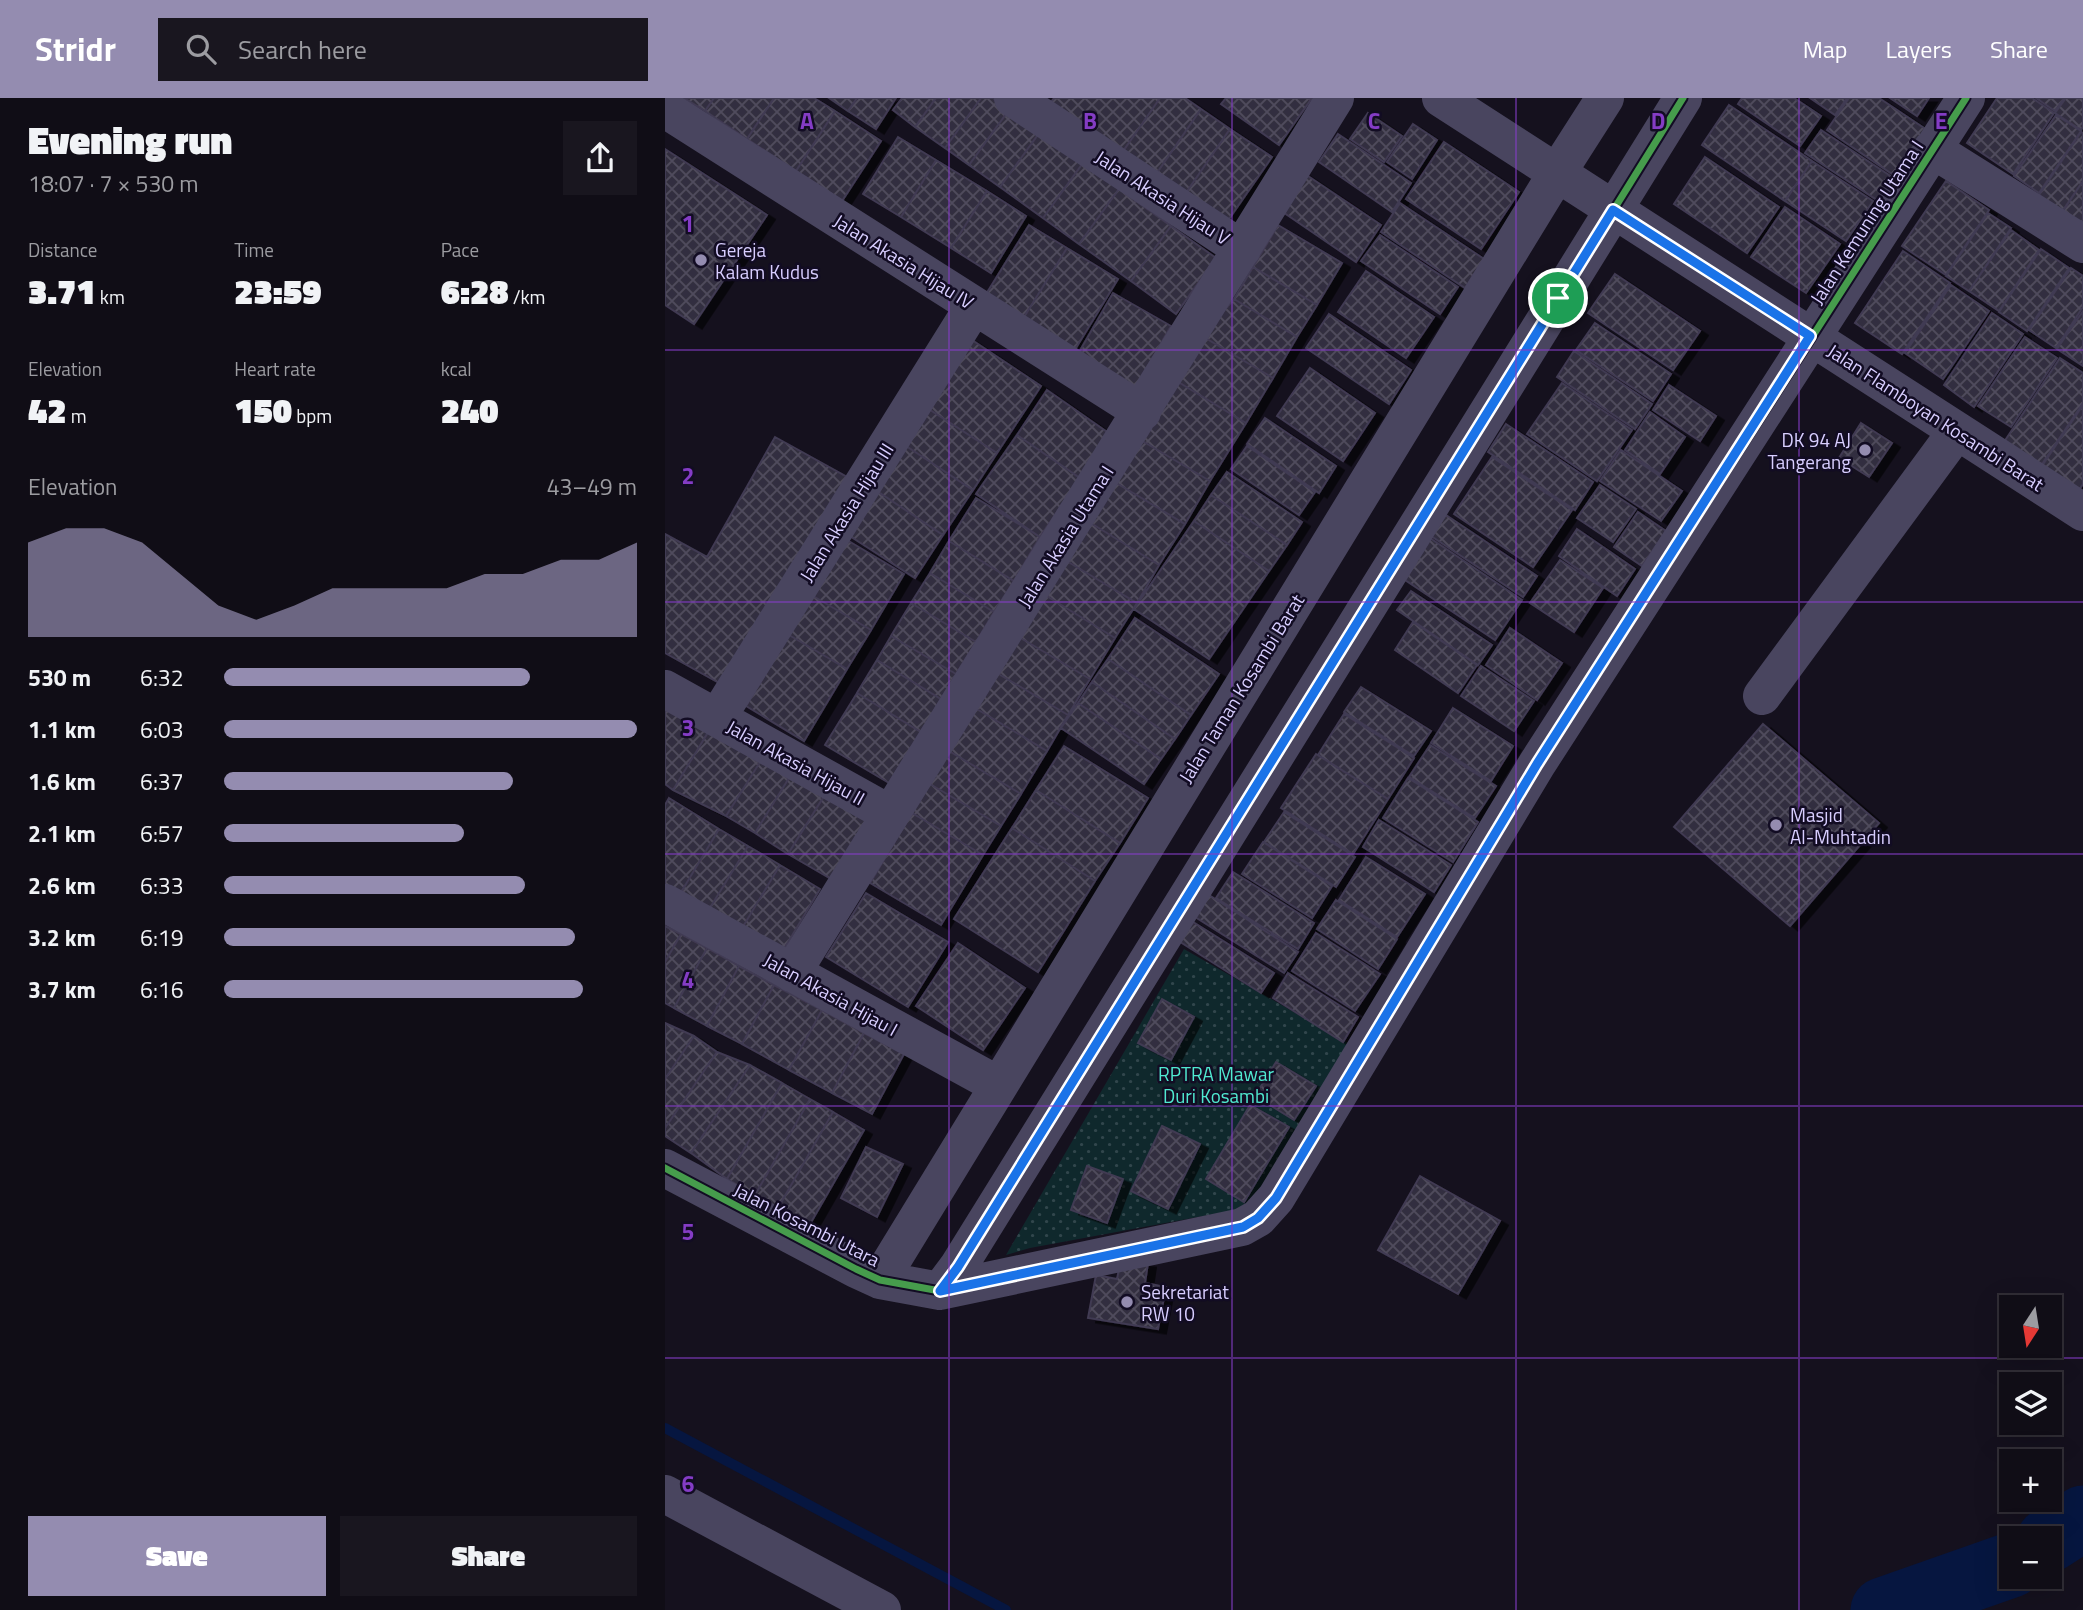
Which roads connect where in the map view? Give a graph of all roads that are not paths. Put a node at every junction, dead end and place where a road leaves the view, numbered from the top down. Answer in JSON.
{"nodes":[{"id":1,"x":1013,"y":98,"type":"edge"},
{"id":2,"x":1335,"y":98,"type":"edge"},
{"id":3,"x":1441,"y":98,"type":"edge"},
{"id":4,"x":1605,"y":98,"type":"edge"},
{"id":5,"x":1683,"y":98,"type":"edge"},
{"id":6,"x":1966,"y":98,"type":"edge"},
{"id":7,"x":665,"y":109,"type":"edge"},
{"id":8,"x":1932,"y":149,"type":"junction"},
{"id":9,"x":1560,"y":176,"type":"junction"},
{"id":10,"x":1610,"y":208,"type":"junction"},
{"id":11,"x":2083,"y":244,"type":"edge"},
{"id":12,"x":1242,"y":249,"type":"junction"},
{"id":13,"x":974,"y":306,"type":"junction"},
{"id":14,"x":1810,"y":336,"type":"junction"},
{"id":15,"x":1142,"y":412,"type":"junction"},
{"id":16,"x":1957,"y":431,"type":"junction"},
{"id":17,"x":2083,"y":512,"type":"edge"},
{"id":18,"x":665,"y":689,"type":"edge"},
{"id":19,"x":1762,"y":696,"type":"dead end"},
{"id":20,"x":717,"y":718,"type":"junction"},
{"id":21,"x":890,"y":814,"type":"junction"},
{"id":22,"x":665,"y":903,"type":"edge"},
{"id":23,"x":792,"y":972,"type":"junction"},
{"id":24,"x":998,"y":1085,"type":"junction"},
{"id":25,"x":665,"y":1168,"type":"edge"},
{"id":26,"x":880,"y":1280,"type":"junction"},
{"id":27,"x":940,"y":1291,"type":"junction"},
{"id":28,"x":665,"y":1494,"type":"edge"},
{"id":29,"x":882,"y":1610,"type":"edge"}],
"edges":[{"from":1,"to":12,"type":"street","name":"Jalan Akasia Hijau V"},
{"from":2,"to":12,"type":"street","name":"Jalan Akasia Utama I"},
{"from":3,"to":9,"type":"street","name":"Jalan Flamboyan Kosambi Barat"},
{"from":4,"to":9,"type":"street","name":"Jalan Taman Kosambi Barat"},
{"from":5,"to":10,"type":"street"},
{"from":6,"to":8,"type":"street","name":"Jalan Kemuning Utama I"},
{"from":7,"to":13,"type":"street","name":"Jalan Akasia Hijau IV"},
{"from":8,"to":11,"type":"street"},
{"from":8,"to":14,"type":"street","name":"Jalan Kemuning Utama I"},
{"from":9,"to":10,"type":"street","name":"Jalan Flamboyan Kosambi Barat"},
{"from":9,"to":24,"type":"street","name":"Jalan Taman Kosambi Barat"},
{"from":10,"to":14,"type":"street","name":"Jalan Flamboyan Kosambi Barat"},
{"from":10,"to":27,"type":"street"},
{"from":12,"to":15,"type":"street","name":"Jalan Akasia Utama I"},
{"from":13,"to":15,"type":"street","name":"Jalan Akasia Hijau IV"},
{"from":13,"to":20,"type":"street","name":"Jalan Akasia Hijau III"},
{"from":14,"to":16,"type":"street","name":"Jalan Flamboyan Kosambi Barat"},
{"from":14,"to":27,"type":"street","name":"Jalan Kemuning Utama I"},
{"from":15,"to":21,"type":"street","name":"Jalan Akasia Utama I"},
{"from":16,"to":17,"type":"street","name":"Jalan Flamboyan Kosambi Barat"},
{"from":16,"to":19,"type":"street"},
{"from":18,"to":20,"type":"street","name":"Jalan Akasia Hijau II"},
{"from":20,"to":21,"type":"street","name":"Jalan Akasia Hijau II"},
{"from":21,"to":23,"type":"street","name":"Jalan Akasia Utama I"},
{"from":22,"to":23,"type":"street","name":"Jalan Akasia Hijau I"},
{"from":23,"to":24,"type":"street","name":"Jalan Akasia Hijau I"},
{"from":24,"to":26,"type":"street","name":"Jalan Taman Kosambi Barat"},
{"from":25,"to":26,"type":"street","name":"Jalan Kosambi Utara"},
{"from":26,"to":27,"type":"street","name":"Jalan Kosambi Utara"},
{"from":28,"to":29,"type":"street"}]}
